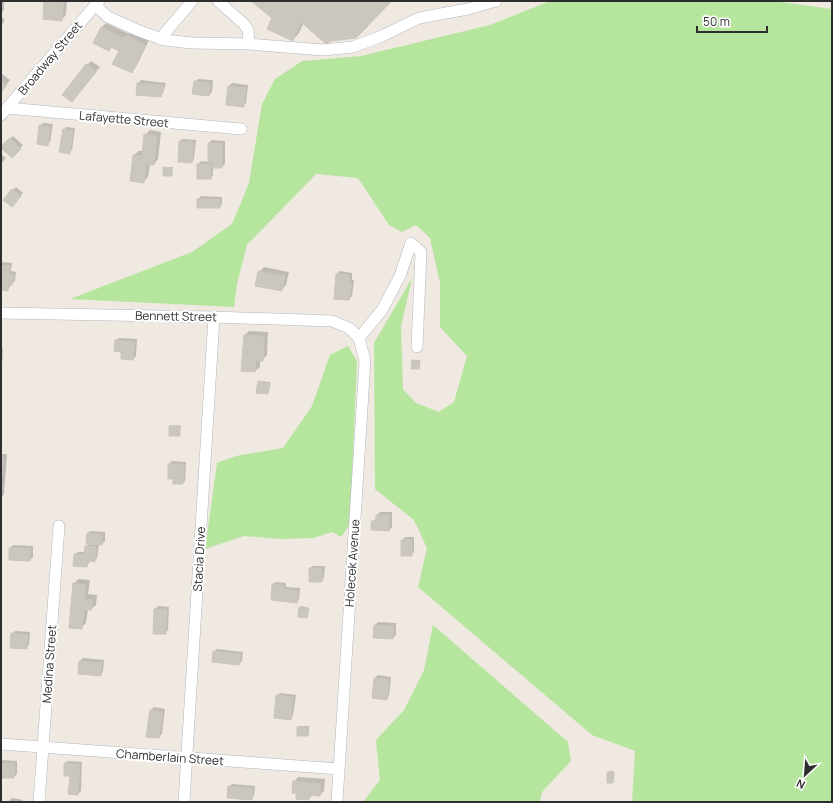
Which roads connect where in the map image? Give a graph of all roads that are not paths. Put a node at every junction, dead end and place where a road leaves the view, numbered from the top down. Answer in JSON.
{"nodes":[{"id":1,"x":192,"y":1,"type":"edge"},
{"id":2,"x":218,"y":1,"type":"edge"},
{"id":3,"x":496,"y":1,"type":"edge"},
{"id":4,"x":97,"y":3,"type":"edge"},
{"id":5,"x":160,"y":39,"type":"junction"},
{"id":6,"x":249,"y":44,"type":"junction"},
{"id":7,"x":4,"y":112,"type":"edge"},
{"id":8,"x":241,"y":129,"type":"dead end"},
{"id":9,"x":1,"y":313,"type":"edge"},
{"id":10,"x":214,"y":317,"type":"junction"},
{"id":11,"x":359,"y":338,"type":"junction"},
{"id":12,"x":417,"y":347,"type":"dead end"},
{"id":13,"x":59,"y":526,"type":"dead end"},
{"id":14,"x":1,"y":744,"type":"edge"},
{"id":15,"x":43,"y":747,"type":"junction"},
{"id":16,"x":187,"y":758,"type":"junction"},
{"id":17,"x":339,"y":770,"type":"junction"},
{"id":18,"x":39,"y":802,"type":"edge"},
{"id":19,"x":184,"y":802,"type":"edge"},
{"id":20,"x":337,"y":802,"type":"edge"}],
"edges":[{"from":1,"to":5,"type":"street"},
{"from":2,"to":6,"type":"street"},
{"from":3,"to":6,"type":"street"},
{"from":4,"to":5,"type":"street"},
{"from":4,"to":7,"type":"street","name":"Broadway Street"},
{"from":5,"to":6,"type":"street"},
{"from":7,"to":8,"type":"street","name":"Lafayette Street"},
{"from":9,"to":10,"type":"street","name":"Bennett Street"},
{"from":10,"to":11,"type":"street","name":"Bennett Street"},
{"from":10,"to":16,"type":"street","name":"Stacia Drive"},
{"from":11,"to":12,"type":"street"},
{"from":11,"to":17,"type":"street","name":"Holecek Avenue"},
{"from":13,"to":15,"type":"street","name":"Medina Street"},
{"from":14,"to":15,"type":"street","name":"Chamberlain Street"},
{"from":15,"to":16,"type":"street","name":"Chamberlain Street"},
{"from":15,"to":18,"type":"street","name":"Medina Street"},
{"from":16,"to":17,"type":"street","name":"Chamberlain Street"},
{"from":16,"to":19,"type":"street","name":"Stacia Drive"},
{"from":17,"to":20,"type":"street","name":"Holecek Avenue"}]}
